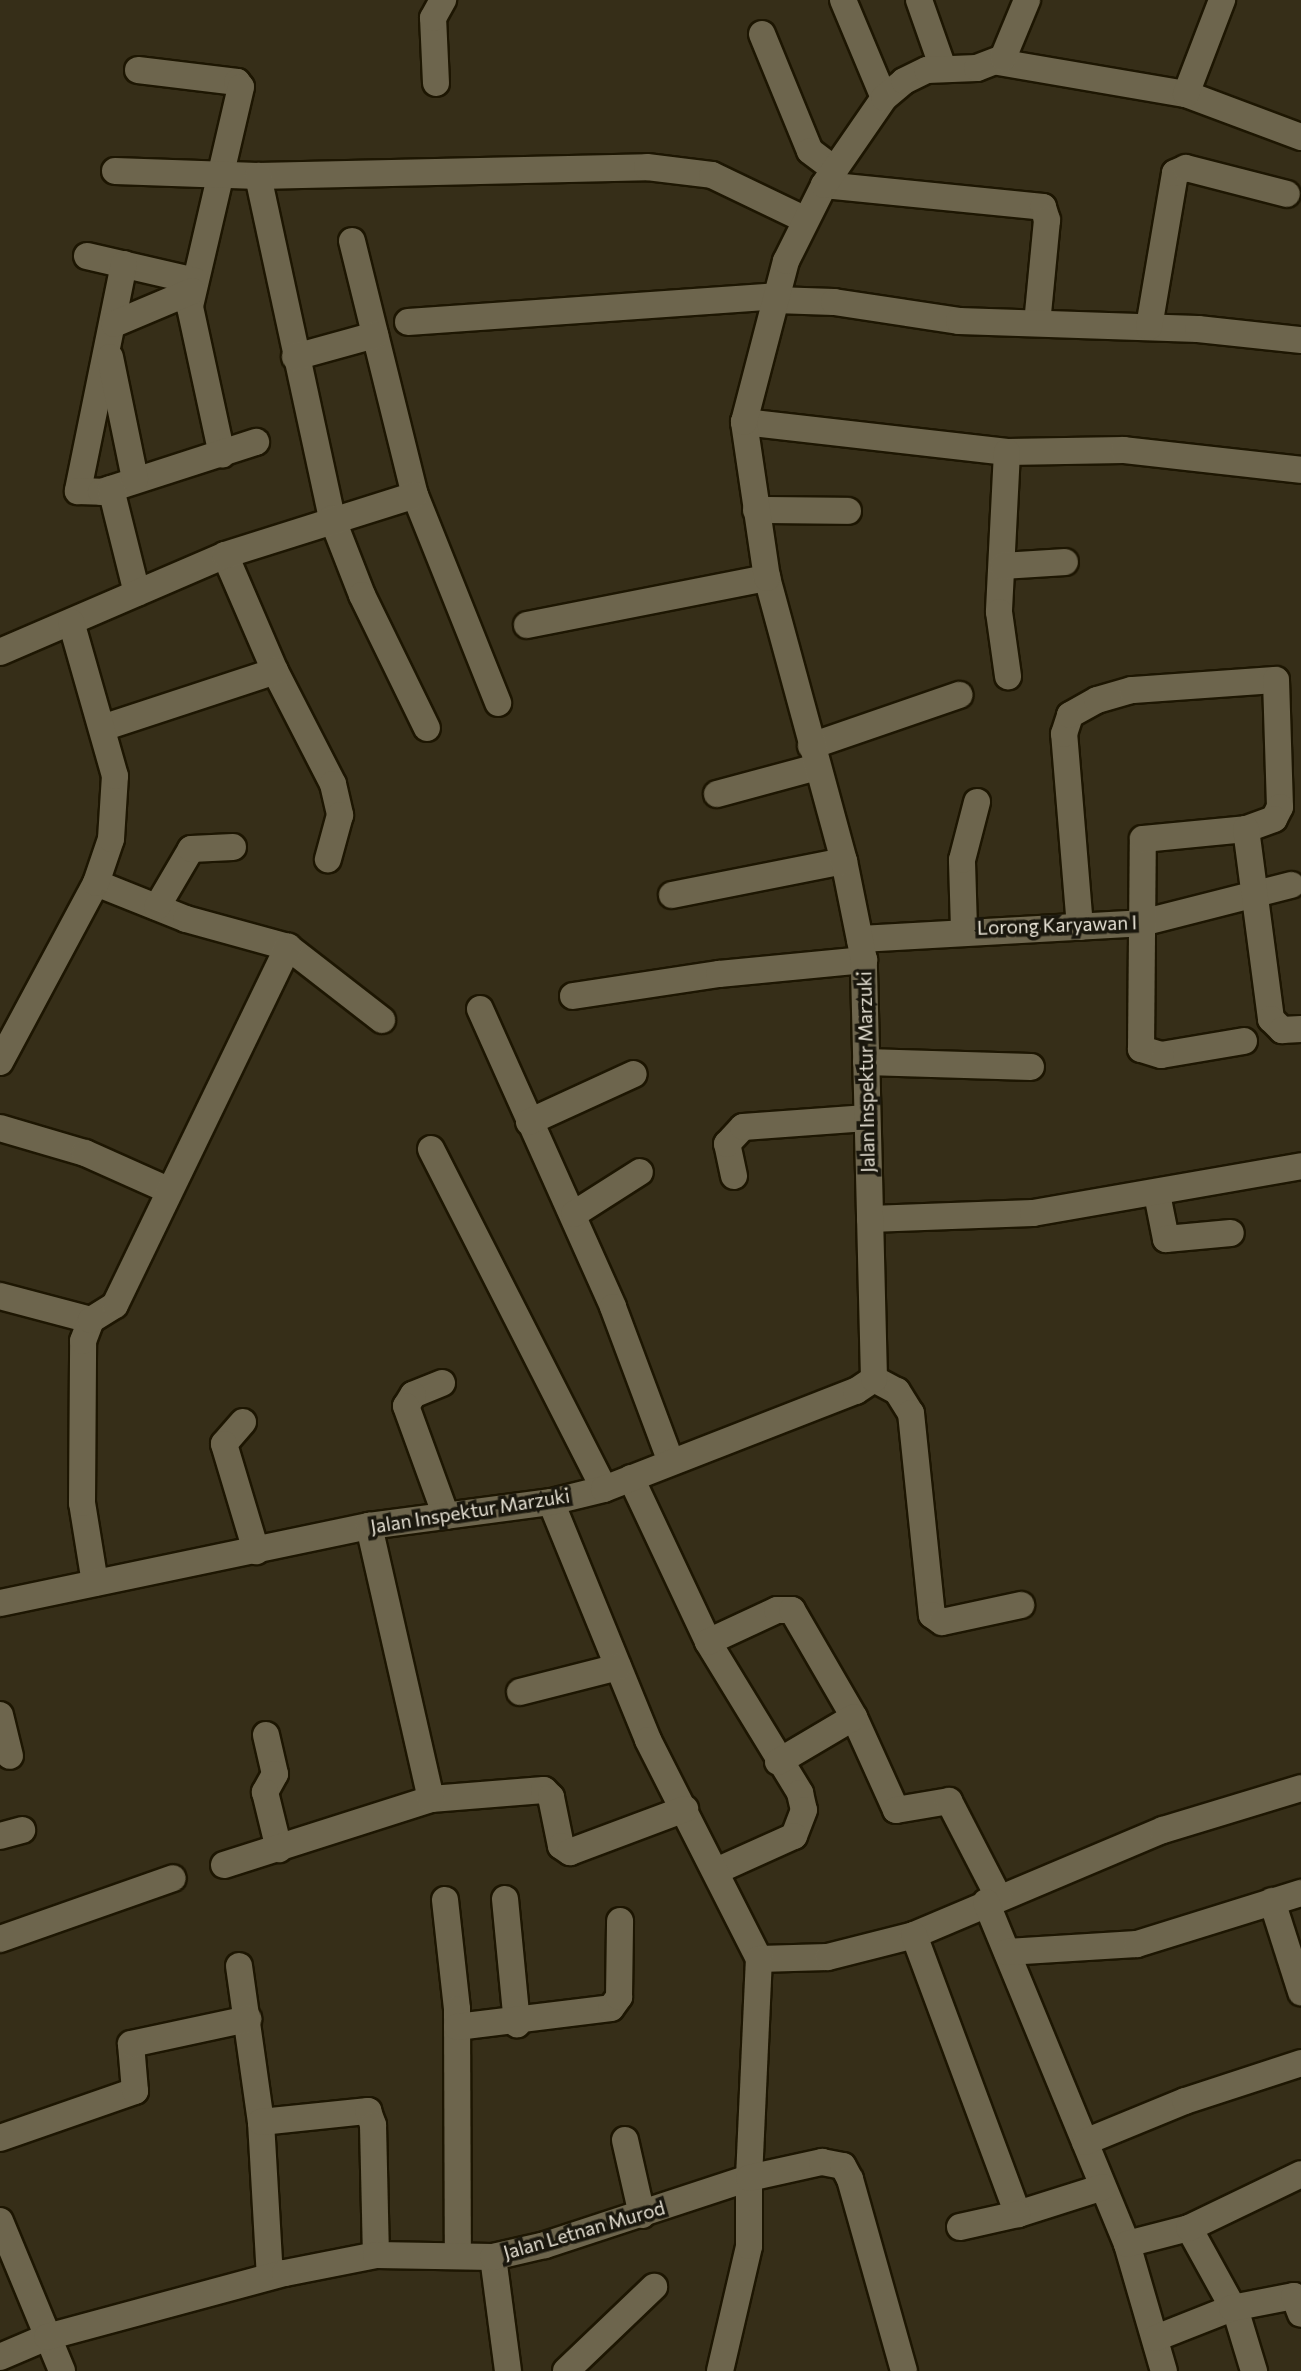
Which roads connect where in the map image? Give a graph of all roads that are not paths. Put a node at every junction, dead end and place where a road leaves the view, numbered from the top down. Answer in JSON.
{"nodes":[{"id":1,"x":443,"y":0,"type":"edge"},
{"id":2,"x":843,"y":0,"type":"edge"},
{"id":3,"x":919,"y":0,"type":"edge"},
{"id":4,"x":1027,"y":0,"type":"edge"},
{"id":5,"x":1222,"y":0,"type":"edge"},
{"id":6,"x":762,"y":34,"type":"dead end"},
{"id":7,"x":998,"y":62,"type":"junction"},
{"id":8,"x":943,"y":68,"type":"junction"},
{"id":9,"x":138,"y":70,"type":"dead end"},
{"id":10,"x":436,"y":83,"type":"dead end"},
{"id":11,"x":1186,"y":94,"type":"junction"},
{"id":12,"x":884,"y":98,"type":"junction"},
{"id":13,"x":1301,"y":137,"type":"edge"},
{"id":14,"x":115,"y":171,"type":"dead end"},
{"id":15,"x":225,"y":176,"type":"junction"},
{"id":16,"x":258,"y":176,"type":"junction"},
{"id":17,"x":829,"y":177,"type":"junction"},
{"id":18,"x":1287,"y":194,"type":"dead end"},
{"id":19,"x":806,"y":219,"type":"junction"},
{"id":20,"x":352,"y":241,"type":"dead end"},
{"id":21,"x":87,"y":256,"type":"dead end"},
{"id":22,"x":124,"y":264,"type":"junction"},
{"id":23,"x":194,"y":286,"type":"junction"},
{"id":24,"x":775,"y":298,"type":"junction"},
{"id":25,"x":408,"y":322,"type":"dead end"},
{"id":26,"x":1037,"y":323,"type":"junction"},
{"id":27,"x":1149,"y":327,"type":"junction"},
{"id":28,"x":111,"y":335,"type":"junction"},
{"id":29,"x":375,"y":335,"type":"junction"},
{"id":30,"x":1301,"y":340,"type":"edge"},
{"id":31,"x":295,"y":357,"type":"junction"},
{"id":32,"x":744,"y":422,"type":"junction"},
{"id":33,"x":256,"y":442,"type":"dead end"},
{"id":34,"x":1007,"y":452,"type":"junction"},
{"id":35,"x":222,"y":455,"type":"junction"},
{"id":36,"x":1301,"y":470,"type":"edge"},
{"id":37,"x":123,"y":484,"type":"junction"},
{"id":38,"x":415,"y":495,"type":"junction"},
{"id":39,"x":756,"y":510,"type":"junction"},
{"id":40,"x":848,"y":511,"type":"dead end"},
{"id":41,"x":331,"y":518,"type":"junction"},
{"id":42,"x":225,"y":555,"type":"junction"},
{"id":43,"x":1065,"y":562,"type":"dead end"},
{"id":44,"x":1003,"y":566,"type":"junction"},
{"id":45,"x":766,"y":578,"type":"junction"},
{"id":46,"x":137,"y":593,"type":"junction"},
{"id":47,"x":71,"y":622,"type":"junction"},
{"id":48,"x":527,"y":625,"type":"dead end"},
{"id":49,"x":0,"y":652,"type":"edge"},
{"id":50,"x":275,"y":671,"type":"junction"},
{"id":51,"x":1008,"y":676,"type":"dead end"},
{"id":52,"x":959,"y":695,"type":"dead end"},
{"id":53,"x":498,"y":703,"type":"dead end"},
{"id":54,"x":105,"y":727,"type":"junction"},
{"id":55,"x":427,"y":728,"type":"dead end"},
{"id":56,"x":814,"y":756,"type":"junction"},
{"id":57,"x":717,"y":794,"type":"dead end"},
{"id":58,"x":977,"y":802,"type":"dead end"},
{"id":59,"x":1247,"y":829,"type":"junction"},
{"id":60,"x":233,"y":847,"type":"dead end"},
{"id":61,"x":328,"y":859,"type":"dead end"},
{"id":62,"x":844,"y":861,"type":"junction"},
{"id":63,"x":96,"y":883,"type":"junction"},
{"id":64,"x":1292,"y":885,"type":"dead end"},
{"id":65,"x":1254,"y":894,"type":"junction"},
{"id":66,"x":673,"y":895,"type":"dead end"},
{"id":67,"x":158,"y":907,"type":"junction"},
{"id":68,"x":1142,"y":923,"type":"junction"},
{"id":69,"x":1080,"y":928,"type":"junction"},
{"id":70,"x":964,"y":929,"type":"junction"},
{"id":71,"x":288,"y":947,"type":"junction"},
{"id":72,"x":862,"y":950,"type":"junction"},
{"id":73,"x":573,"y":996,"type":"dead end"},
{"id":74,"x":480,"y":1009,"type":"dead end"},
{"id":75,"x":382,"y":1020,"type":"dead end"},
{"id":76,"x":6,"y":1029,"type":"edge"},
{"id":77,"x":1301,"y":1029,"type":"edge"},
{"id":78,"x":1244,"y":1041,"type":"dead end"},
{"id":79,"x":0,"y":1062,"type":"edge"},
{"id":80,"x":866,"y":1062,"type":"junction"},
{"id":81,"x":1031,"y":1067,"type":"dead end"},
{"id":82,"x":634,"y":1074,"type":"dead end"},
{"id":83,"x":867,"y":1118,"type":"junction"},
{"id":84,"x":529,"y":1122,"type":"junction"},
{"id":85,"x":0,"y":1128,"type":"edge"},
{"id":86,"x":430,"y":1149,"type":"dead end"},
{"id":87,"x":1301,"y":1166,"type":"edge"},
{"id":88,"x":640,"y":1172,"type":"dead end"},
{"id":89,"x":734,"y":1176,"type":"dead end"},
{"id":90,"x":168,"y":1190,"type":"junction"},
{"id":91,"x":1157,"y":1194,"type":"junction"},
{"id":92,"x":573,"y":1214,"type":"junction"},
{"id":93,"x":870,"y":1219,"type":"junction"},
{"id":94,"x":1231,"y":1233,"type":"dead end"},
{"id":95,"x":0,"y":1296,"type":"edge"},
{"id":96,"x":91,"y":1320,"type":"junction"},
{"id":97,"x":874,"y":1379,"type":"junction"},
{"id":98,"x":442,"y":1383,"type":"dead end"},
{"id":99,"x":243,"y":1422,"type":"dead end"},
{"id":100,"x":671,"y":1462,"type":"junction"},
{"id":101,"x":631,"y":1478,"type":"junction"},
{"id":102,"x":604,"y":1489,"type":"junction"},
{"id":103,"x":551,"y":1503,"type":"junction"},
{"id":104,"x":446,"y":1516,"type":"junction"},
{"id":105,"x":369,"y":1526,"type":"junction"},
{"id":106,"x":256,"y":1551,"type":"junction"},
{"id":107,"x":95,"y":1583,"type":"junction"},
{"id":108,"x":0,"y":1603,"type":"edge"},
{"id":109,"x":1021,"y":1605,"type":"dead end"},
{"id":110,"x":709,"y":1642,"type":"junction"},
{"id":111,"x":618,"y":1667,"type":"junction"},
{"id":112,"x":520,"y":1692,"type":"dead end"},
{"id":113,"x":0,"y":1715,"type":"edge"},
{"id":114,"x":854,"y":1717,"type":"junction"},
{"id":115,"x":266,"y":1735,"type":"dead end"},
{"id":116,"x":10,"y":1756,"type":"dead end"},
{"id":117,"x":778,"y":1762,"type":"junction"},
{"id":118,"x":1301,"y":1788,"type":"edge"},
{"id":119,"x":431,"y":1799,"type":"junction"},
{"id":120,"x":685,"y":1810,"type":"junction"},
{"id":121,"x":279,"y":1849,"type":"junction"},
{"id":122,"x":223,"y":1865,"type":"dead end"},
{"id":123,"x":716,"y":1871,"type":"junction"},
{"id":124,"x":173,"y":1878,"type":"dead end"},
{"id":125,"x":1301,"y":1893,"type":"edge"},
{"id":126,"x":505,"y":1899,"type":"dead end"},
{"id":127,"x":992,"y":1899,"type":"junction"},
{"id":128,"x":445,"y":1900,"type":"dead end"},
{"id":129,"x":1272,"y":1900,"type":"junction"},
{"id":130,"x":620,"y":1921,"type":"dead end"},
{"id":131,"x":914,"y":1935,"type":"junction"},
{"id":132,"x":0,"y":1940,"type":"edge"},
{"id":133,"x":1007,"y":1952,"type":"junction"},
{"id":134,"x":759,"y":1959,"type":"junction"},
{"id":135,"x":239,"y":1966,"type":"dead end"},
{"id":136,"x":1301,"y":1992,"type":"edge"},
{"id":137,"x":247,"y":2019,"type":"junction"},
{"id":138,"x":517,"y":2024,"type":"junction"},
{"id":139,"x":457,"y":2027,"type":"junction"},
{"id":140,"x":1301,"y":2063,"type":"edge"},
{"id":141,"x":261,"y":2122,"type":"junction"},
{"id":142,"x":0,"y":2138,"type":"edge"},
{"id":143,"x":625,"y":2140,"type":"dead end"},
{"id":144,"x":1085,"y":2142,"type":"junction"},
{"id":145,"x":1301,"y":2174,"type":"edge"},
{"id":146,"x":749,"y":2178,"type":"junction"},
{"id":147,"x":1103,"y":2187,"type":"junction"},
{"id":148,"x":1018,"y":2214,"type":"junction"},
{"id":149,"x":642,"y":2215,"type":"junction"},
{"id":150,"x":0,"y":2221,"type":"edge"},
{"id":151,"x":960,"y":2227,"type":"dead end"},
{"id":152,"x":1189,"y":2228,"type":"junction"},
{"id":153,"x":1127,"y":2244,"type":"junction"},
{"id":154,"x":376,"y":2255,"type":"junction"},
{"id":155,"x":458,"y":2256,"type":"junction"},
{"id":156,"x":492,"y":2257,"type":"junction"},
{"id":157,"x":270,"y":2276,"type":"junction"},
{"id":158,"x":654,"y":2287,"type":"dead end"},
{"id":159,"x":1232,"y":2308,"type":"junction"},
{"id":160,"x":1301,"y":2314,"type":"edge"},
{"id":161,"x":47,"y":2337,"type":"junction"},
{"id":162,"x":1156,"y":2338,"type":"junction"},
{"id":163,"x":0,"y":2357,"type":"edge"},
{"id":164,"x":62,"y":2371,"type":"edge"},
{"id":165,"x":508,"y":2371,"type":"edge"},
{"id":166,"x":566,"y":2371,"type":"edge"},
{"id":167,"x":720,"y":2371,"type":"edge"},
{"id":168,"x":904,"y":2371,"type":"edge"},
{"id":169,"x":1164,"y":2371,"type":"edge"},
{"id":170,"x":1254,"y":2371,"type":"edge"}],
"edges":[{"from":1,"to":10,"type":"street"},
{"from":2,"to":12,"type":"street"},
{"from":3,"to":8,"type":"street"},
{"from":4,"to":7,"type":"street"},
{"from":5,"to":11,"type":"street"},
{"from":6,"to":17,"type":"street"},
{"from":7,"to":8,"type":"street","name":"Jalan Inspektur Marzuki"},
{"from":7,"to":11,"type":"street","name":"Jalan Inspektur Marzuki"},
{"from":8,"to":12,"type":"street","name":"Jalan Inspektur Marzuki"},
{"from":9,"to":15,"type":"street"},
{"from":11,"to":13,"type":"street","name":"Jalan Inspektur Marzuki"},
{"from":12,"to":17,"type":"street","name":"Jalan Inspektur Marzuki"},
{"from":14,"to":15,"type":"street"},
{"from":15,"to":16,"type":"street"},
{"from":15,"to":23,"type":"street"},
{"from":16,"to":19,"type":"street"},
{"from":16,"to":31,"type":"street"},
{"from":17,"to":19,"type":"street","name":"Jalan Inspektur Marzuki"},
{"from":17,"to":26,"type":"street"},
{"from":18,"to":27,"type":"street"},
{"from":19,"to":24,"type":"street","name":"Jalan Inspektur Marzuki"},
{"from":20,"to":29,"type":"street"},
{"from":21,"to":22,"type":"street"},
{"from":22,"to":23,"type":"street"},
{"from":22,"to":28,"type":"street"},
{"from":23,"to":28,"type":"street"},
{"from":23,"to":35,"type":"street"},
{"from":24,"to":25,"type":"street"},
{"from":24,"to":26,"type":"street"},
{"from":24,"to":32,"type":"street","name":"Jalan Inspektur Marzuki"},
{"from":26,"to":27,"type":"street"},
{"from":27,"to":30,"type":"street"},
{"from":28,"to":37,"type":"street"},
{"from":28,"to":37,"type":"street"},
{"from":29,"to":31,"type":"street"},
{"from":29,"to":38,"type":"street"},
{"from":31,"to":41,"type":"street"},
{"from":32,"to":34,"type":"street"},
{"from":32,"to":39,"type":"street","name":"Jalan Inspektur Marzuki"},
{"from":33,"to":35,"type":"street"},
{"from":34,"to":36,"type":"street"},
{"from":34,"to":44,"type":"street"},
{"from":35,"to":37,"type":"street"},
{"from":37,"to":46,"type":"street"},
{"from":38,"to":41,"type":"street"},
{"from":38,"to":53,"type":"street"},
{"from":39,"to":40,"type":"street"},
{"from":39,"to":45,"type":"street","name":"Jalan Inspektur Marzuki"},
{"from":41,"to":42,"type":"street"},
{"from":41,"to":55,"type":"street"},
{"from":42,"to":46,"type":"street"},
{"from":42,"to":50,"type":"street"},
{"from":43,"to":44,"type":"street"},
{"from":44,"to":51,"type":"street"},
{"from":45,"to":48,"type":"street"},
{"from":45,"to":56,"type":"street","name":"Jalan Inspektur Marzuki"},
{"from":46,"to":47,"type":"street"},
{"from":47,"to":49,"type":"street"},
{"from":47,"to":54,"type":"street"},
{"from":50,"to":54,"type":"street"},
{"from":50,"to":61,"type":"street"},
{"from":52,"to":56,"type":"street"},
{"from":54,"to":63,"type":"street"},
{"from":56,"to":57,"type":"street"},
{"from":56,"to":62,"type":"street","name":"Jalan Inspektur Marzuki"},
{"from":58,"to":70,"type":"street"},
{"from":59,"to":65,"type":"street"},
{"from":59,"to":68,"type":"street"},
{"from":59,"to":69,"type":"street"},
{"from":60,"to":67,"type":"street"},
{"from":62,"to":66,"type":"street"},
{"from":62,"to":72,"type":"street","name":"Jalan Inspektur Marzuki"},
{"from":63,"to":67,"type":"street"},
{"from":63,"to":76,"type":"street"},
{"from":64,"to":65,"type":"street","name":"Lorong Karyawan I"},
{"from":65,"to":68,"type":"street","name":"Lorong Karyawan I"},
{"from":65,"to":77,"type":"street"},
{"from":67,"to":71,"type":"street"},
{"from":68,"to":69,"type":"street","name":"Lorong Karyawan I"},
{"from":68,"to":78,"type":"street"},
{"from":69,"to":70,"type":"street","name":"Lorong Karyawan I"},
{"from":70,"to":72,"type":"street","name":"Lorong Karyawan I"},
{"from":71,"to":75,"type":"street"},
{"from":71,"to":90,"type":"street"},
{"from":72,"to":73,"type":"street","name":"Lorong Karyawan I"},
{"from":72,"to":80,"type":"street","name":"Jalan Inspektur Marzuki"},
{"from":74,"to":84,"type":"street"},
{"from":76,"to":79,"type":"street"},
{"from":80,"to":81,"type":"street"},
{"from":80,"to":83,"type":"street","name":"Jalan Inspektur Marzuki"},
{"from":82,"to":84,"type":"street"},
{"from":83,"to":89,"type":"street"},
{"from":83,"to":93,"type":"street","name":"Jalan Inspektur Marzuki"},
{"from":84,"to":92,"type":"street"},
{"from":85,"to":90,"type":"street"},
{"from":86,"to":102,"type":"street"},
{"from":87,"to":91,"type":"street"},
{"from":88,"to":92,"type":"street"},
{"from":90,"to":96,"type":"street"},
{"from":91,"to":93,"type":"street"},
{"from":91,"to":94,"type":"street"},
{"from":92,"to":100,"type":"street"},
{"from":93,"to":97,"type":"street","name":"Jalan Inspektur Marzuki"},
{"from":95,"to":96,"type":"street"},
{"from":96,"to":107,"type":"street"},
{"from":97,"to":100,"type":"street","name":"Jalan Inspektur Marzuki"},
{"from":97,"to":109,"type":"street"},
{"from":98,"to":104,"type":"street"},
{"from":99,"to":106,"type":"street"},
{"from":100,"to":101,"type":"street","name":"Jalan Inspektur Marzuki"},
{"from":101,"to":102,"type":"street","name":"Jalan Inspektur Marzuki"},
{"from":101,"to":110,"type":"street"},
{"from":102,"to":103,"type":"street","name":"Jalan Inspektur Marzuki"},
{"from":103,"to":104,"type":"street","name":"Jalan Inspektur Marzuki"},
{"from":103,"to":111,"type":"street"},
{"from":104,"to":105,"type":"street","name":"Jalan Inspektur Marzuki"},
{"from":105,"to":106,"type":"street","name":"Jalan Inspektur Marzuki"},
{"from":105,"to":119,"type":"street"},
{"from":106,"to":107,"type":"street","name":"Jalan Inspektur Marzuki"},
{"from":107,"to":108,"type":"street","name":"Jalan Inspektur Marzuki"},
{"from":110,"to":114,"type":"street"},
{"from":110,"to":117,"type":"street"},
{"from":111,"to":112,"type":"street"},
{"from":111,"to":120,"type":"street"},
{"from":113,"to":116,"type":"street"},
{"from":114,"to":117,"type":"street"},
{"from":114,"to":127,"type":"street"},
{"from":115,"to":121,"type":"street"},
{"from":117,"to":123,"type":"street"},
{"from":118,"to":127,"type":"street"},
{"from":119,"to":120,"type":"street"},
{"from":119,"to":121,"type":"street"},
{"from":120,"to":123,"type":"street"},
{"from":121,"to":122,"type":"street"},
{"from":123,"to":134,"type":"street"},
{"from":124,"to":132,"type":"street"},
{"from":125,"to":129,"type":"street"},
{"from":126,"to":138,"type":"street"},
{"from":127,"to":131,"type":"street"},
{"from":127,"to":133,"type":"street"},
{"from":128,"to":139,"type":"street"},
{"from":129,"to":133,"type":"street"},
{"from":129,"to":136,"type":"street"},
{"from":130,"to":138,"type":"street"},
{"from":131,"to":134,"type":"street"},
{"from":131,"to":148,"type":"street"},
{"from":133,"to":144,"type":"street"},
{"from":134,"to":146,"type":"street"},
{"from":135,"to":137,"type":"street"},
{"from":137,"to":141,"type":"street"},
{"from":137,"to":142,"type":"street"},
{"from":138,"to":139,"type":"street"},
{"from":139,"to":155,"type":"street"},
{"from":140,"to":144,"type":"street"},
{"from":141,"to":154,"type":"street"},
{"from":141,"to":157,"type":"street"},
{"from":143,"to":149,"type":"street"},
{"from":144,"to":147,"type":"street"},
{"from":145,"to":152,"type":"street"},
{"from":146,"to":149,"type":"street","name":"Jalan Letnan Murod"},
{"from":146,"to":167,"type":"street"},
{"from":146,"to":168,"type":"street","name":"Jalan Letnan Murod"},
{"from":147,"to":148,"type":"street"},
{"from":147,"to":153,"type":"street"},
{"from":148,"to":151,"type":"street"},
{"from":149,"to":156,"type":"street","name":"Jalan Letnan Murod"},
{"from":150,"to":161,"type":"street"},
{"from":152,"to":153,"type":"street"},
{"from":152,"to":159,"type":"street"},
{"from":153,"to":162,"type":"street"},
{"from":154,"to":155,"type":"street","name":"Jalan Letnan Murod"},
{"from":154,"to":157,"type":"street","name":"Jalan Letnan Murod"},
{"from":155,"to":156,"type":"street","name":"Jalan Letnan Murod"},
{"from":156,"to":165,"type":"street"},
{"from":157,"to":161,"type":"street","name":"Jalan Letnan Murod"},
{"from":158,"to":166,"type":"street"},
{"from":159,"to":160,"type":"street"},
{"from":159,"to":162,"type":"street"},
{"from":159,"to":170,"type":"street"},
{"from":161,"to":163,"type":"street","name":"Jalan Letnan Murod"},
{"from":161,"to":164,"type":"street"},
{"from":162,"to":169,"type":"street"}]}
